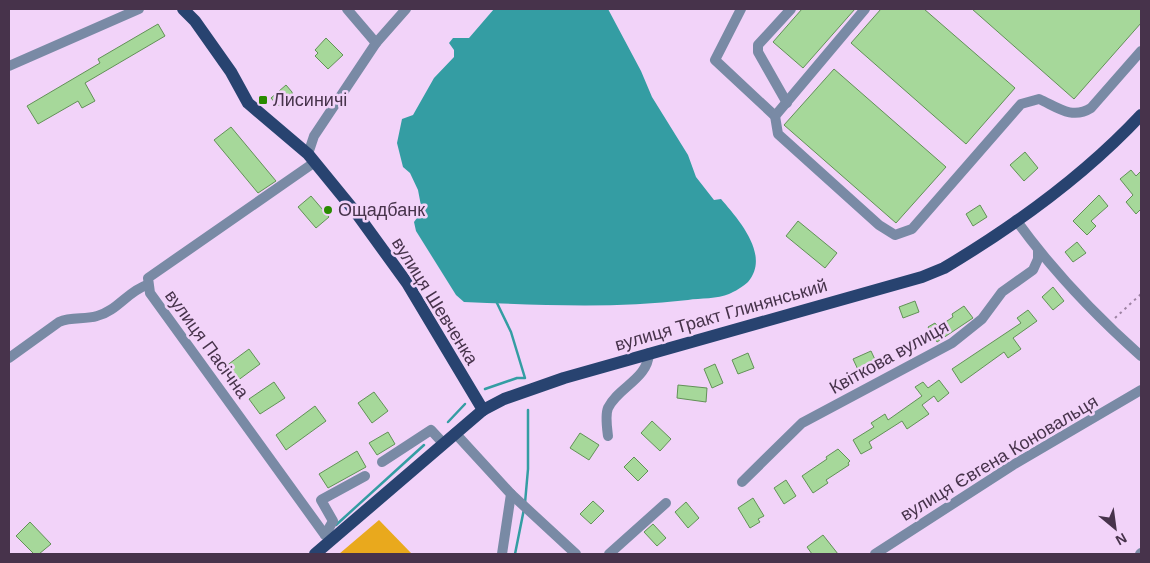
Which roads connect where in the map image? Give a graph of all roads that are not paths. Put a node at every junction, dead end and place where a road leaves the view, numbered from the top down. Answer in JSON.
{"nodes":[{"id":1,"x":139,"y":9,"type":"edge"},
{"id":2,"x":183,"y":9,"type":"edge"},
{"id":3,"x":347,"y":9,"type":"edge"},
{"id":4,"x":406,"y":9,"type":"edge"},
{"id":5,"x":741,"y":9,"type":"edge"},
{"id":6,"x":791,"y":9,"type":"edge"},
{"id":7,"x":865,"y":9,"type":"edge"},
{"id":8,"x":376,"y":43,"type":"junction"},
{"id":9,"x":1141,"y":51,"type":"edge"},
{"id":10,"x":9,"y":66,"type":"edge"},
{"id":11,"x":787,"y":103,"type":"junction"},
{"id":12,"x":1141,"y":115,"type":"edge"},
{"id":13,"x":775,"y":116,"type":"junction"},
{"id":14,"x":312,"y":158,"type":"junction"},
{"id":15,"x":1016,"y":220,"type":"junction"},
{"id":16,"x":1038,"y":251,"type":"junction"},
{"id":17,"x":147,"y":285,"type":"junction"},
{"id":18,"x":649,"y":353,"type":"junction"},
{"id":19,"x":1141,"y":356,"type":"edge"},
{"id":20,"x":9,"y":358,"type":"edge"},
{"id":21,"x":1141,"y":390,"type":"edge"},
{"id":22,"x":483,"y":410,"type":"junction"},
{"id":23,"x":456,"y":433,"type":"junction"},
{"id":24,"x":608,"y":436,"type":"dead end"},
{"id":25,"x":443,"y":443,"type":"junction"},
{"id":26,"x":382,"y":462,"type":"dead end"},
{"id":27,"x":365,"y":476,"type":"dead end"},
{"id":28,"x":742,"y":482,"type":"dead end"},
{"id":29,"x":510,"y":494,"type":"junction"},
{"id":30,"x":666,"y":503,"type":"dead end"},
{"id":31,"x":328,"y":537,"type":"junction"},
{"id":32,"x":315,"y":554,"type":"edge"},
{"id":33,"x":502,"y":554,"type":"edge"},
{"id":34,"x":576,"y":554,"type":"edge"},
{"id":35,"x":609,"y":554,"type":"edge"},
{"id":36,"x":875,"y":554,"type":"edge"}],
"edges":[{"from":1,"to":10,"type":"street"},
{"from":2,"to":14,"type":"main road","name":"вулиця Шевченка"},
{"from":3,"to":8,"type":"street"},
{"from":4,"to":8,"type":"street"},
{"from":5,"to":13,"type":"street"},
{"from":6,"to":11,"type":"street"},
{"from":7,"to":11,"type":"street"},
{"from":8,"to":14,"type":"street"},
{"from":9,"to":13,"type":"street"},
{"from":11,"to":13,"type":"street"},
{"from":12,"to":15,"type":"main road","name":"вулиця Тракт Глинянський"},
{"from":14,"to":17,"type":"street","name":"вулиця Пасічна"},
{"from":14,"to":22,"type":"main road","name":"вулиця Шевченка"},
{"from":15,"to":16,"type":"street"},
{"from":15,"to":18,"type":"main road","name":"вулиця Тракт Глинянський"},
{"from":16,"to":19,"type":"street"},
{"from":16,"to":28,"type":"street","name":"Квіткова вулиця"},
{"from":17,"to":20,"type":"street"},
{"from":17,"to":31,"type":"street","name":"вулиця Пасічна"},
{"from":18,"to":22,"type":"main road","name":"вулиця Тракт Глинянський"},
{"from":18,"to":24,"type":"street"},
{"from":21,"to":36,"type":"street","name":"вулиця Євгена Коновальця"},
{"from":22,"to":23,"type":"main road","name":"вулиця Тракт Глинянський"},
{"from":23,"to":25,"type":"main road","name":"вулиця Тракт Глинянський"},
{"from":23,"to":29,"type":"street"},
{"from":25,"to":26,"type":"street"},
{"from":25,"to":31,"type":"main road","name":"вулиця Тракт Глинянський"},
{"from":27,"to":31,"type":"street"},
{"from":29,"to":33,"type":"street"},
{"from":29,"to":34,"type":"street"},
{"from":30,"to":35,"type":"street"},
{"from":31,"to":32,"type":"main road","name":"вулиця Тракт Глинянський"}]}
